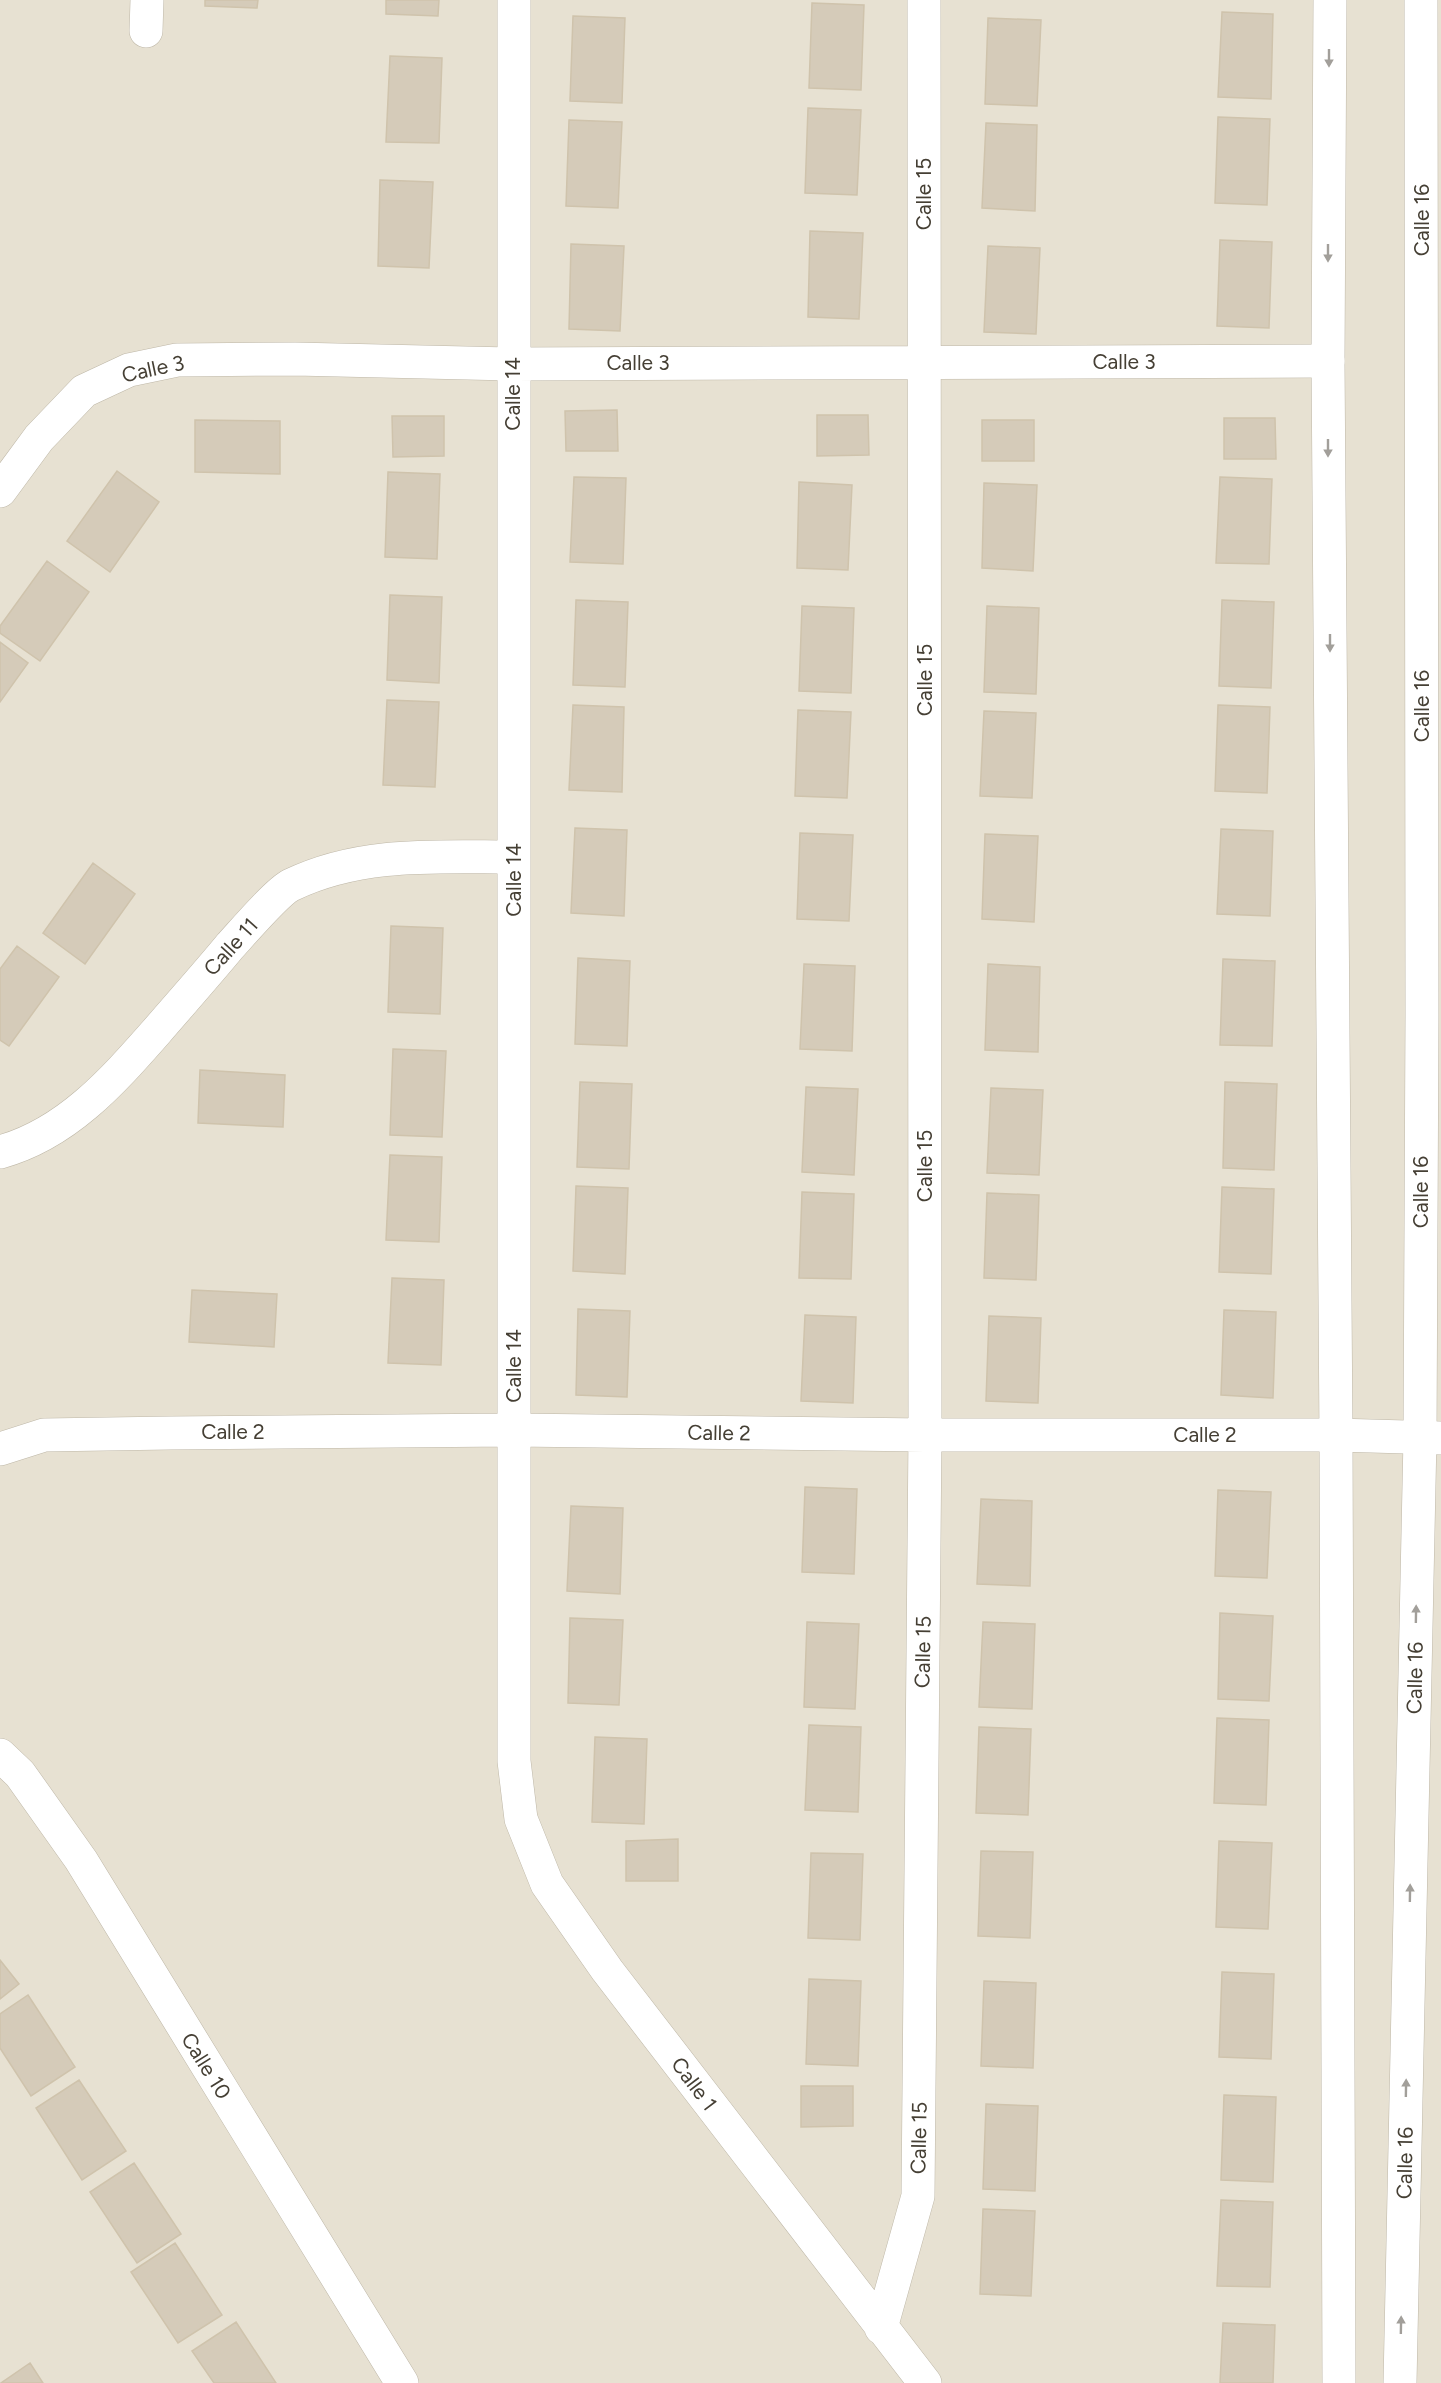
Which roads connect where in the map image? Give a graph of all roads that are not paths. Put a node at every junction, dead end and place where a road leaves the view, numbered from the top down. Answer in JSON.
{"nodes":[{"id":1,"x":514,"y":0,"type":"edge"},
{"id":2,"x":924,"y":0,"type":"edge"},
{"id":3,"x":1330,"y":0,"type":"edge"},
{"id":4,"x":1421,"y":0,"type":"edge"},
{"id":5,"x":1431,"y":109,"type":"edge"},
{"id":6,"x":1328,"y":361,"type":"junction"},
{"id":7,"x":925,"y":363,"type":"junction"},
{"id":8,"x":513,"y":364,"type":"junction"},
{"id":9,"x":0,"y":491,"type":"edge"},
{"id":10,"x":514,"y":857,"type":"junction"},
{"id":11,"x":1422,"y":1016,"type":"junction"},
{"id":12,"x":1441,"y":1042,"type":"edge"},
{"id":13,"x":0,"y":1152,"type":"edge"},
{"id":14,"x":514,"y":1430,"type":"junction"},
{"id":15,"x":925,"y":1435,"type":"junction"},
{"id":16,"x":1336,"y":1435,"type":"junction"},
{"id":17,"x":1430,"y":1438,"type":"edge"},
{"id":18,"x":0,"y":1449,"type":"edge"},
{"id":19,"x":0,"y":1755,"type":"edge"},
{"id":20,"x":514,"y":1761,"type":"joint"},
{"id":21,"x":880,"y":2328,"type":"junction"},
{"id":22,"x":402,"y":2383,"type":"edge"},
{"id":23,"x":925,"y":2383,"type":"edge"},
{"id":24,"x":1339,"y":2383,"type":"edge"},
{"id":25,"x":1400,"y":2383,"type":"edge"}],
"edges":[{"from":1,"to":8,"type":"street","name":"Calle 14"},
{"from":2,"to":7,"type":"street","name":"Calle 15"},
{"from":3,"to":6,"type":"street","one_way":true},
{"from":4,"to":5,"type":"street","name":"Calle 16"},
{"from":5,"to":11,"type":"street","name":"Calle 16"},
{"from":6,"to":7,"type":"street","name":"Calle 3"},
{"from":6,"to":16,"type":"street","one_way":true},
{"from":7,"to":8,"type":"street","name":"Calle 3"},
{"from":7,"to":15,"type":"street","name":"Calle 15"},
{"from":8,"to":9,"type":"street","name":"Calle 3"},
{"from":8,"to":10,"type":"street","name":"Calle 14"},
{"from":10,"to":13,"type":"street","name":"Calle 11"},
{"from":10,"to":14,"type":"street","name":"Calle 14"},
{"from":11,"to":12,"type":"street"},
{"from":11,"to":17,"type":"street","name":"Calle 16"},
{"from":14,"to":15,"type":"street","name":"Calle 2"},
{"from":14,"to":18,"type":"street","name":"Calle 2"},
{"from":14,"to":20,"type":"street","name":"Calle 14"},
{"from":15,"to":16,"type":"street","name":"Calle 2"},
{"from":15,"to":21,"type":"street","name":"Calle 15"},
{"from":16,"to":17,"type":"street","name":"Calle 2"},
{"from":16,"to":24,"type":"street"},
{"from":25,"to":17,"type":"street","name":"Calle 16","one_way":true},
{"from":19,"to":22,"type":"street","name":"Calle 10"},
{"from":20,"to":21,"type":"street","name":"Calle 1"},
{"from":21,"to":23,"type":"street","name":"Calle 1"}]}
